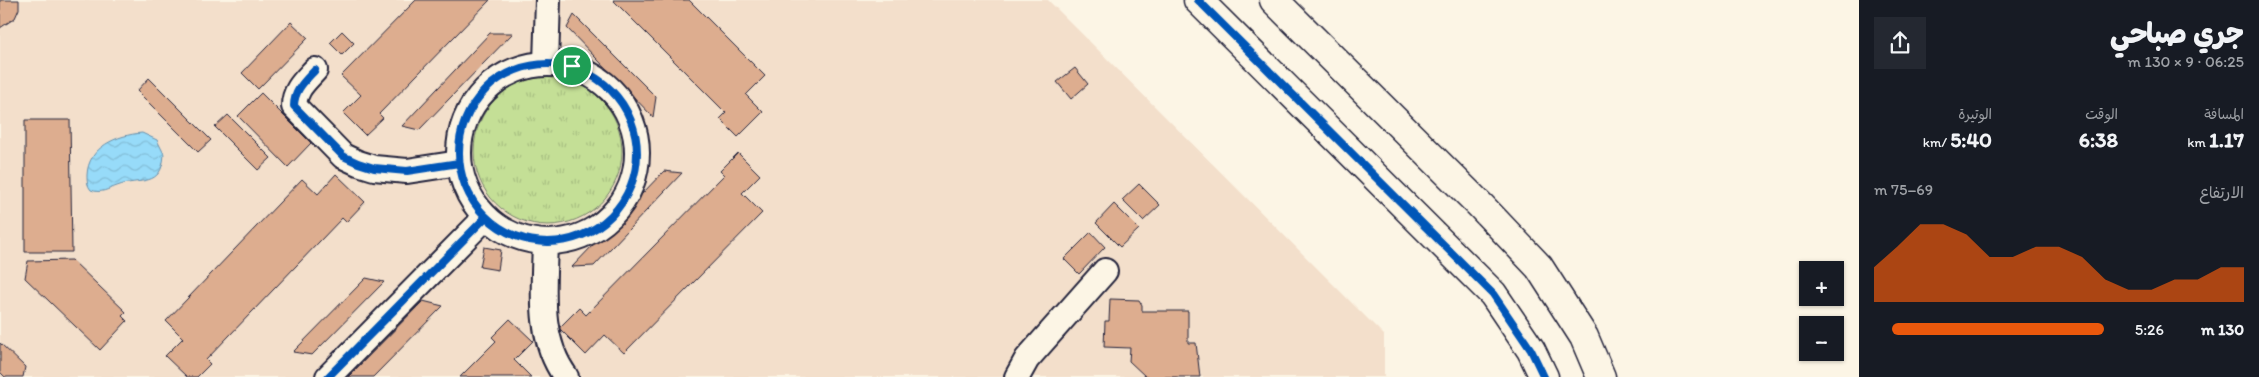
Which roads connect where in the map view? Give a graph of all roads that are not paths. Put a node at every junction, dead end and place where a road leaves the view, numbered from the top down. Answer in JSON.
{"nodes":[{"id":1,"x":548,"y":0,"type":"edge"},
{"id":2,"x":1198,"y":0,"type":"edge"},
{"id":3,"x":1274,"y":0,"type":"edge"},
{"id":4,"x":546,"y":63,"type":"junction"},
{"id":5,"x":315,"y":70,"type":"dead end"},
{"id":6,"x":459,"y":163,"type":"junction"},
{"id":7,"x":486,"y":217,"type":"junction"},
{"id":8,"x":545,"y":242,"type":"junction"},
{"id":9,"x":1105,"y":271,"type":"dead end"},
{"id":10,"x":328,"y":377,"type":"edge"},
{"id":11,"x":566,"y":377,"type":"edge"},
{"id":12,"x":1017,"y":377,"type":"edge"},
{"id":13,"x":1544,"y":377,"type":"edge"},
{"id":14,"x":1601,"y":377,"type":"edge"}],
"edges":[{"from":1,"to":4,"type":"street"},
{"from":2,"to":13,"type":"street"},
{"from":3,"to":14,"type":"street"},
{"from":4,"to":6,"type":"street"},
{"from":4,"to":8,"type":"street"},
{"from":5,"to":6,"type":"street"},
{"from":6,"to":7,"type":"street"},
{"from":7,"to":8,"type":"street"},
{"from":7,"to":10,"type":"street"},
{"from":8,"to":11,"type":"street"},
{"from":9,"to":12,"type":"street"}]}
